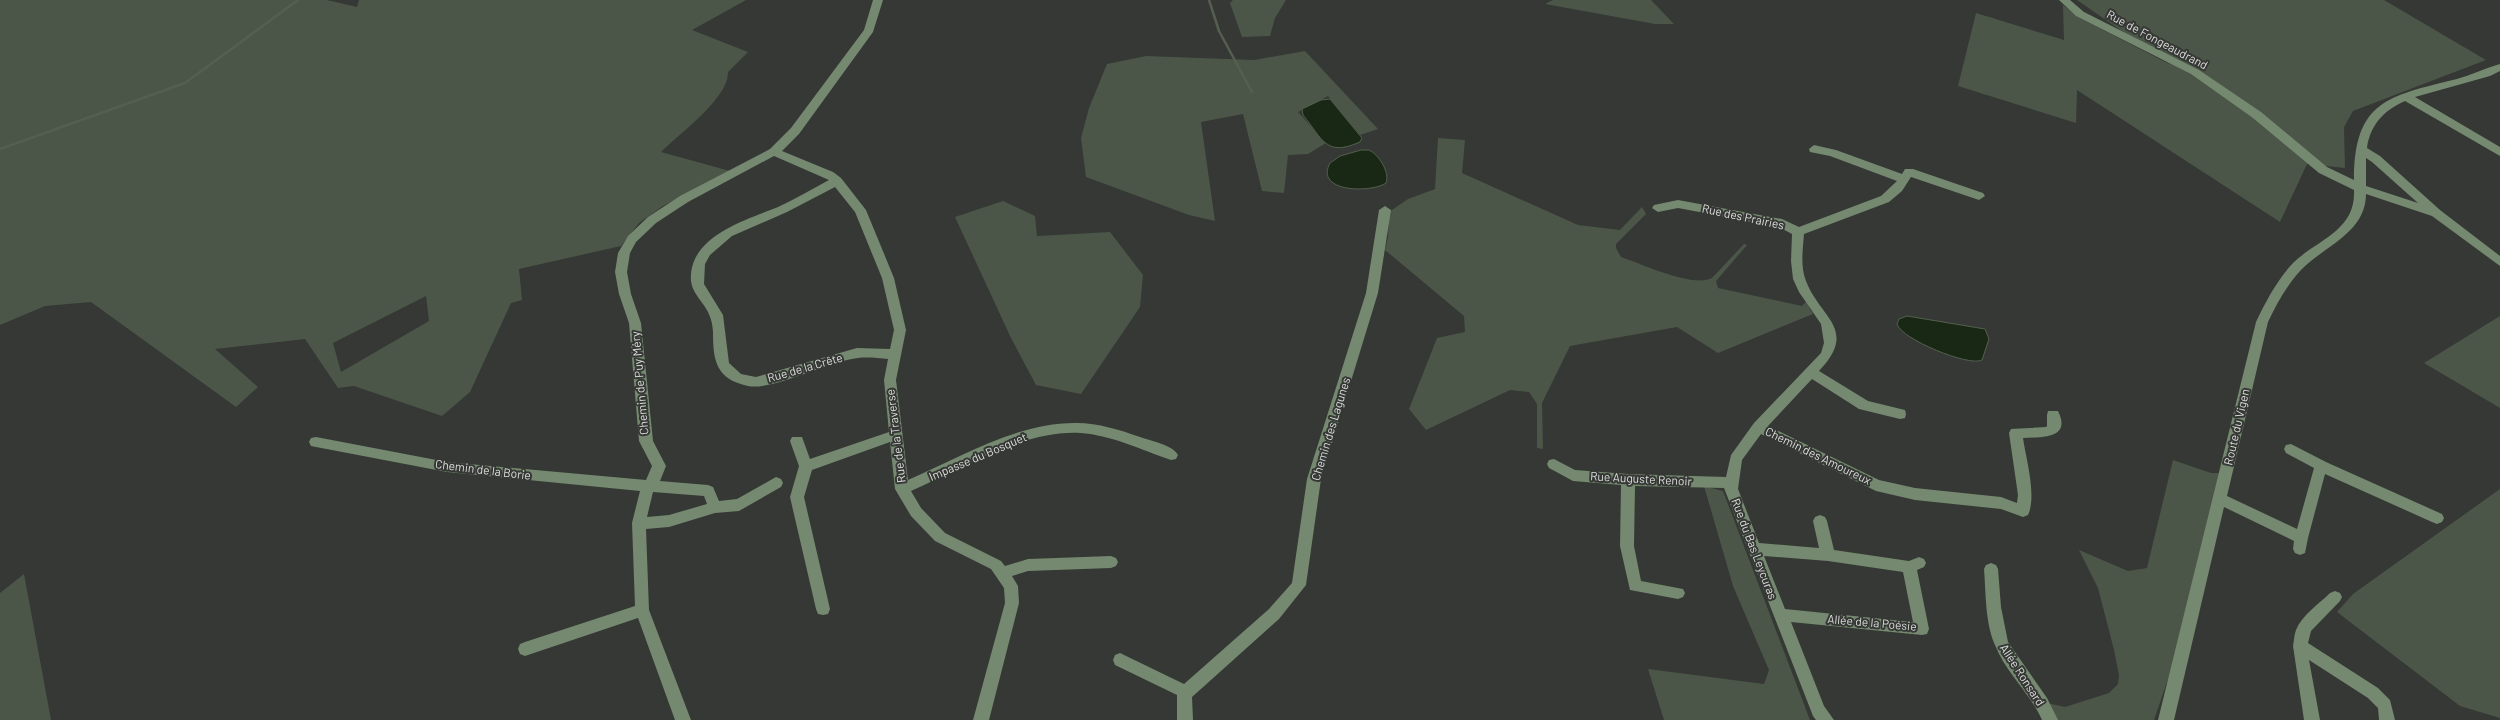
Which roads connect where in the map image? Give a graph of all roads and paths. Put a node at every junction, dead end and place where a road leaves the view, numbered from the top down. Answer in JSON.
{"nodes":[{"id":1,"x":878,"y":0,"type":"edge"},
{"id":2,"x":2064,"y":0,"type":"edge"},
{"id":3,"x":2500,"y":67,"type":"edge"},
{"id":4,"x":2407,"y":97,"type":"junction"},
{"id":5,"x":1814,"y":149,"type":"dead end"},
{"id":6,"x":2360,"y":149,"type":"junction"},
{"id":7,"x":774,"y":152,"type":"junction"},
{"id":8,"x":2500,"y":152,"type":"edge"},
{"id":9,"x":1904,"y":179,"type":"junction"},
{"id":10,"x":837,"y":181,"type":"junction"},
{"id":11,"x":2360,"y":188,"type":"junction"},
{"id":12,"x":1979,"y":196,"type":"dead end"},
{"id":13,"x":1658,"y":208,"type":"dead end"},
{"id":14,"x":1385,"y":210,"type":"dead end"},
{"id":15,"x":2436,"y":213,"type":"junction"},
{"id":16,"x":1798,"y":232,"type":"junction"},
{"id":17,"x":2500,"y":262,"type":"edge"},
{"id":18,"x":1823,"y":314,"type":"joint"},
{"id":19,"x":896,"y":354,"type":"junction"},
{"id":20,"x":1810,"y":372,"type":"junction"},
{"id":21,"x":1900,"y":414,"type":"dead end"},
{"id":22,"x":2053,"y":415,"type":"dead end"},
{"id":23,"x":1759,"y":427,"type":"junction"},
{"id":24,"x":896,"y":435,"type":"junction"},
{"id":25,"x":797,"y":441,"type":"dead end"},
{"id":26,"x":316,"y":442,"type":"dead end"},
{"id":27,"x":2291,"y":449,"type":"dead end"},
{"id":28,"x":1170,"y":455,"type":"dead end"},
{"id":29,"x":1554,"y":464,"type":"dead end"},
{"id":30,"x":806,"y":466,"type":"junction"},
{"id":31,"x":2321,"y":466,"type":"junction"},
{"id":32,"x":1628,"y":480,"type":"junction"},
{"id":33,"x":776,"y":483,"type":"dead end"},
{"id":34,"x":1731,"y":483,"type":"junction"},
{"id":35,"x":651,"y":487,"type":"junction"},
{"id":36,"x":902,"y":489,"type":"junction"},
{"id":37,"x":2220,"y":499,"type":"junction"},
{"id":38,"x":715,"y":507,"type":"junction"},
{"id":39,"x":2437,"y":518,"type":"dead end"},
{"id":40,"x":1820,"y":521,"type":"dead end"},
{"id":41,"x":639,"y":524,"type":"junction"},
{"id":42,"x":1754,"y":549,"type":"junction"},
{"id":43,"x":1828,"y":555,"type":"junction"},
{"id":44,"x":1111,"y":562,"type":"dead end"},
{"id":45,"x":1991,"y":569,"type":"dead end"},
{"id":46,"x":1003,"y":573,"type":"junction"},
{"id":47,"x":1678,"y":593,"type":"dead end"},
{"id":48,"x":2335,"y":597,"type":"dead end"},
{"id":49,"x":823,"y":608,"type":"dead end"},
{"id":50,"x":642,"y":610,"type":"junction"},
{"id":51,"x":1780,"y":615,"type":"junction"},
{"id":52,"x":2300,"y":646,"type":"junction"},
{"id":53,"x":525,"y":649,"type":"dead end"},
{"id":54,"x":1120,"y":660,"type":"dead end"},
{"id":55,"x":1186,"y":692,"type":"junction"},
{"id":56,"x":683,"y":720,"type":"edge"},
{"id":57,"x":981,"y":720,"type":"edge"},
{"id":58,"x":1185,"y":720,"type":"edge"},
{"id":59,"x":1826,"y":720,"type":"edge"},
{"id":60,"x":2050,"y":720,"type":"edge"},
{"id":61,"x":2166,"y":720,"type":"edge"},
{"id":62,"x":2312,"y":720,"type":"edge"},
{"id":63,"x":2387,"y":720,"type":"edge"}],
"edges":[{"from":1,"to":7,"type":"street","name":"Chemin de Puy Méry"},
{"from":2,"to":11,"type":"street","name":"Rue de Fongeaudrand"},
{"from":3,"to":4,"type":"street","name":"Route du Vigen"},
{"from":4,"to":6,"type":"street","name":"Route du Vigen"},
{"from":4,"to":8,"type":"street"},
{"from":5,"to":9,"type":"street"},
{"from":6,"to":11,"type":"street","name":"Route du Vigen"},
{"from":6,"to":15,"type":"street"},
{"from":7,"to":10,"type":"street","name":"Rue de la Traverse"},
{"from":7,"to":35,"type":"street","name":"Chemin de Puy Méry"},
{"from":9,"to":12,"type":"street"},
{"from":9,"to":16,"type":"street"},
{"from":10,"to":19,"type":"street","name":"Rue de la Traverse"},
{"from":10,"to":19,"type":"street","name":"Rue de la Crête"},
{"from":11,"to":15,"type":"street","name":"Rue de Fongeaudrand"},
{"from":11,"to":37,"type":"street","name":"Route du Vigen"},
{"from":13,"to":16,"type":"street","name":"Rue des Prairies"},
{"from":14,"to":55,"type":"street","name":"Chemin des Lagunes"},
{"from":15,"to":17,"type":"street"},
{"from":16,"to":18,"type":"street","name":"Rue des Prairies"},
{"from":18,"to":20,"type":"street","name":"Rue du Bas Leycuras"},
{"from":19,"to":24,"type":"street","name":"Rue de la Traverse"},
{"from":20,"to":21,"type":"street"},
{"from":20,"to":23,"type":"street","name":"Rue du Bas Leycuras"},
{"from":22,"to":23,"type":"street","name":"Chemin des Amoureux"},
{"from":23,"to":34,"type":"street","name":"Rue du Bas Leycuras"},
{"from":24,"to":30,"type":"street"},
{"from":24,"to":36,"type":"street","name":"Rue de la Traverse"},
{"from":25,"to":30,"type":"street"},
{"from":26,"to":35,"type":"street","name":"Chemin de la Borie"},
{"from":27,"to":31,"type":"street"},
{"from":28,"to":36,"type":"street","name":"Impasse du Bosquet"},
{"from":29,"to":32,"type":"street","name":"Rue Auguste Renoir"},
{"from":30,"to":49,"type":"street"},
{"from":31,"to":37,"type":"street"},
{"from":31,"to":39,"type":"street"},
{"from":32,"to":34,"type":"street","name":"Rue Auguste Renoir"},
{"from":32,"to":47,"type":"street"},
{"from":33,"to":38,"type":"street"},
{"from":34,"to":42,"type":"street","name":"Rue du Bas Leycuras"},
{"from":35,"to":38,"type":"street","name":"Chemin de la Borie"},
{"from":35,"to":41,"type":"street","name":"Chemin de Puy Méry"},
{"from":36,"to":46,"type":"street","name":"Rue de la Traverse"},
{"from":37,"to":61,"type":"street","name":"Route du Vigen"},
{"from":38,"to":41,"type":"street"},
{"from":40,"to":43,"type":"street"},
{"from":41,"to":50,"type":"street","name":"Chemin de Puy Méry"},
{"from":42,"to":43,"type":"street"},
{"from":42,"to":51,"type":"street","name":"Rue du Bas Leycuras"},
{"from":43,"to":51,"type":"street","name":"Allée de la Poésie"},
{"from":44,"to":46,"type":"street"},
{"from":45,"to":60,"type":"street","name":"Allée Ronsard"},
{"from":46,"to":57,"type":"street"},
{"from":48,"to":52,"type":"street"},
{"from":50,"to":53,"type":"street"},
{"from":50,"to":56,"type":"street","name":"Chemin de Puy Méry"},
{"from":51,"to":59,"type":"street","name":"Rue du Bas Leycuras"},
{"from":52,"to":62,"type":"street"},
{"from":52,"to":63,"type":"street"},
{"from":54,"to":55,"type":"street"},
{"from":55,"to":58,"type":"street"}]}
